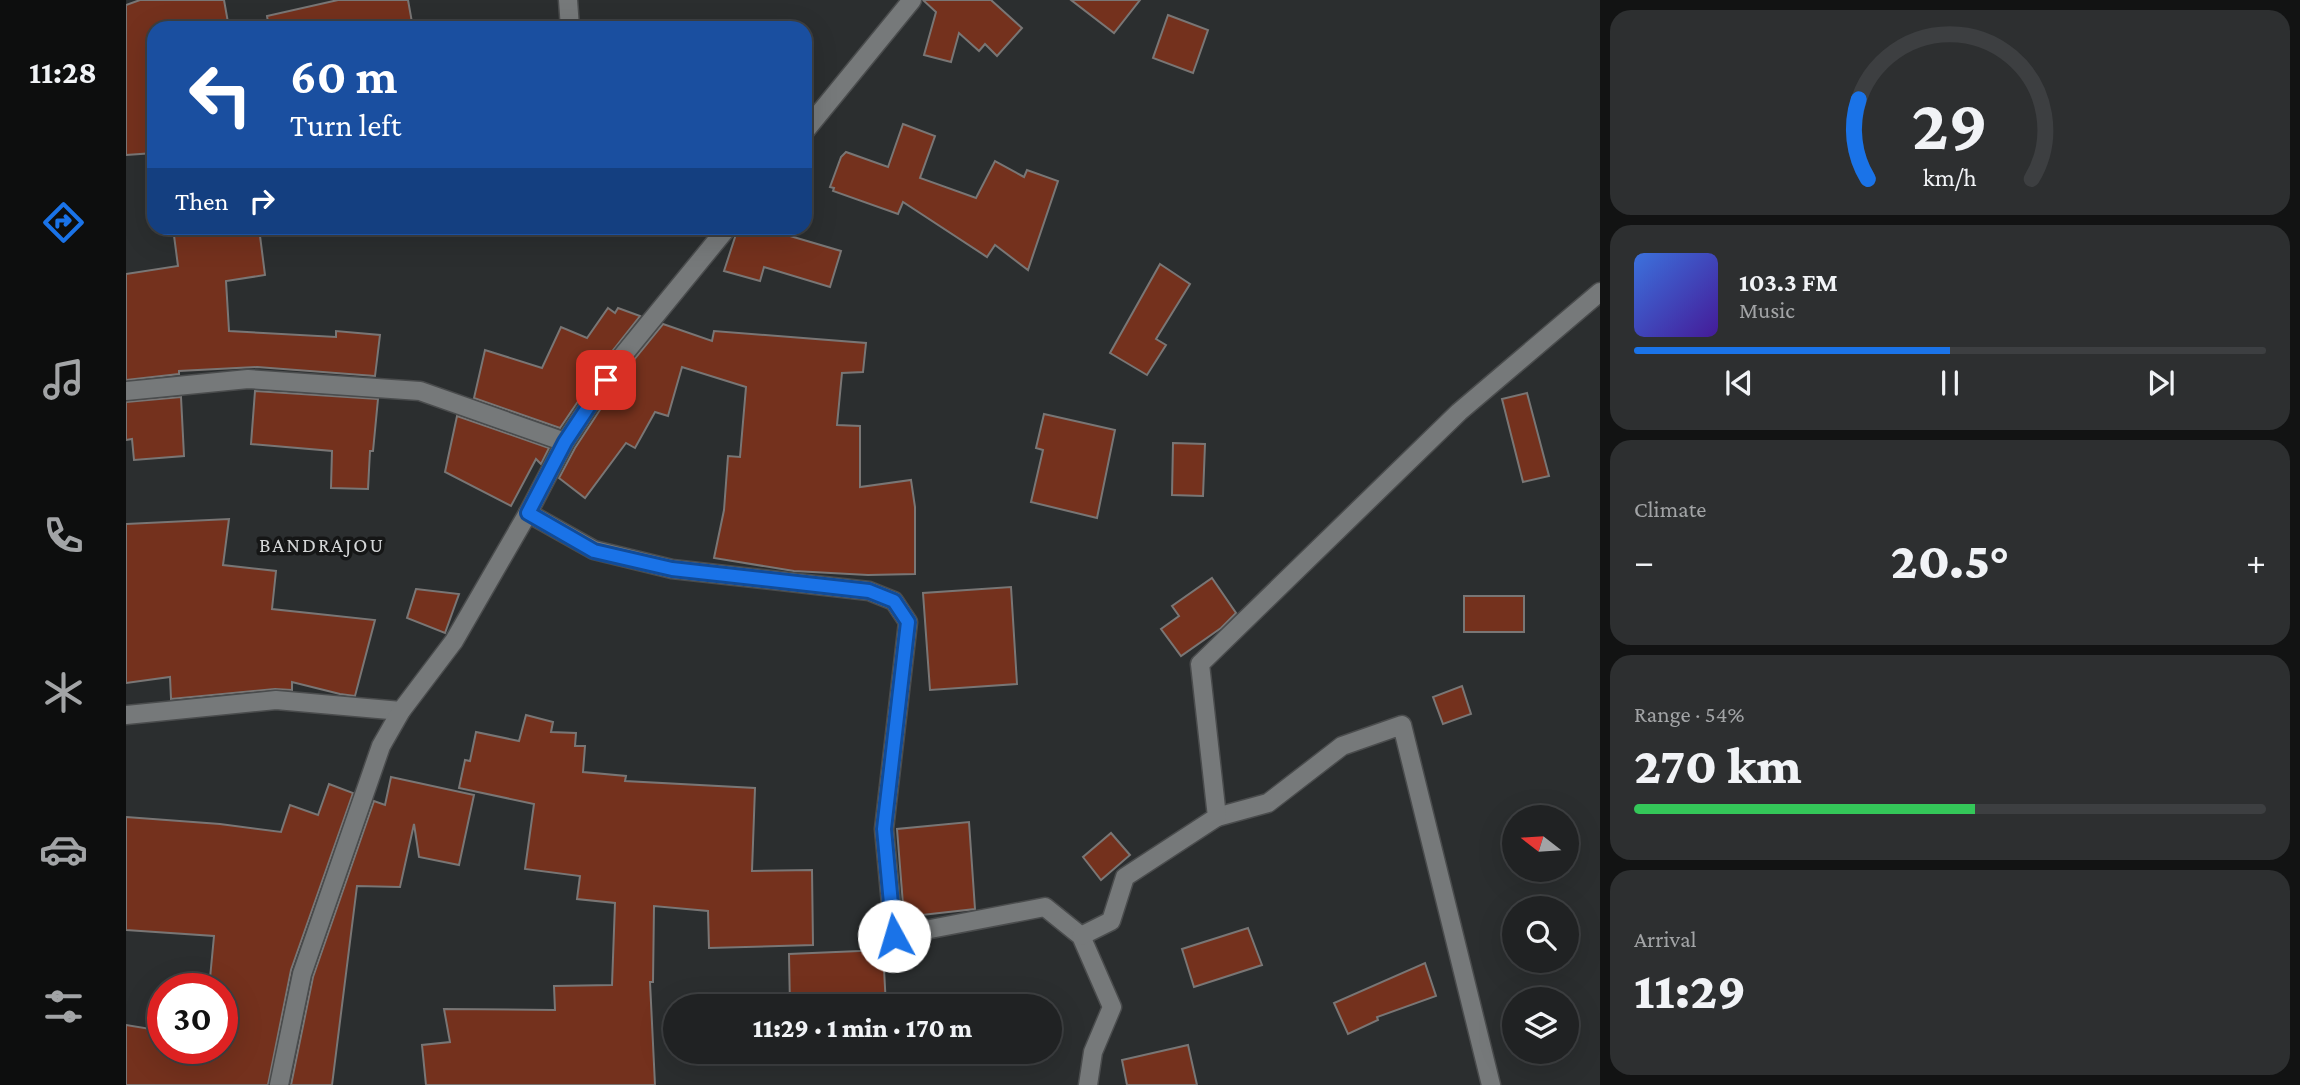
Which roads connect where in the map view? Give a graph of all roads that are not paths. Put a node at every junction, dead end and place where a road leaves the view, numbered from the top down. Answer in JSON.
{"nodes":[{"id":1,"x":568,"y":0,"type":"edge"},
{"id":2,"x":912,"y":0,"type":"edge"},
{"id":3,"x":570,"y":21,"type":"edge"},
{"id":4,"x":812,"y":122,"type":"edge"},
{"id":5,"x":721,"y":235,"type":"edge"},
{"id":6,"x":1600,"y":292,"type":"edge"},
{"id":7,"x":126,"y":391,"type":"edge"},
{"id":8,"x":565,"y":442,"type":"junction"},
{"id":9,"x":528,"y":513,"type":"junction"},
{"id":10,"x":401,"y":711,"type":"junction"},
{"id":11,"x":126,"y":715,"type":"edge"},
{"id":12,"x":1217,"y":817,"type":"junction"},
{"id":13,"x":1081,"y":936,"type":"junction"},
{"id":14,"x":279,"y":1085,"type":"edge"},
{"id":15,"x":1088,"y":1085,"type":"edge"},
{"id":16,"x":1491,"y":1085,"type":"edge"}],
"edges":[{"from":1,"to":3,"type":"street"},
{"from":2,"to":4,"type":"street"},
{"from":5,"to":8,"type":"street"},
{"from":6,"to":12,"type":"street"},
{"from":7,"to":8,"type":"street"},
{"from":8,"to":9,"type":"street"},
{"from":9,"to":10,"type":"street"},
{"from":9,"to":13,"type":"street"},
{"from":10,"to":11,"type":"street"},
{"from":10,"to":14,"type":"street"},
{"from":12,"to":13,"type":"street"},
{"from":12,"to":16,"type":"street"},
{"from":13,"to":15,"type":"street"}]}
